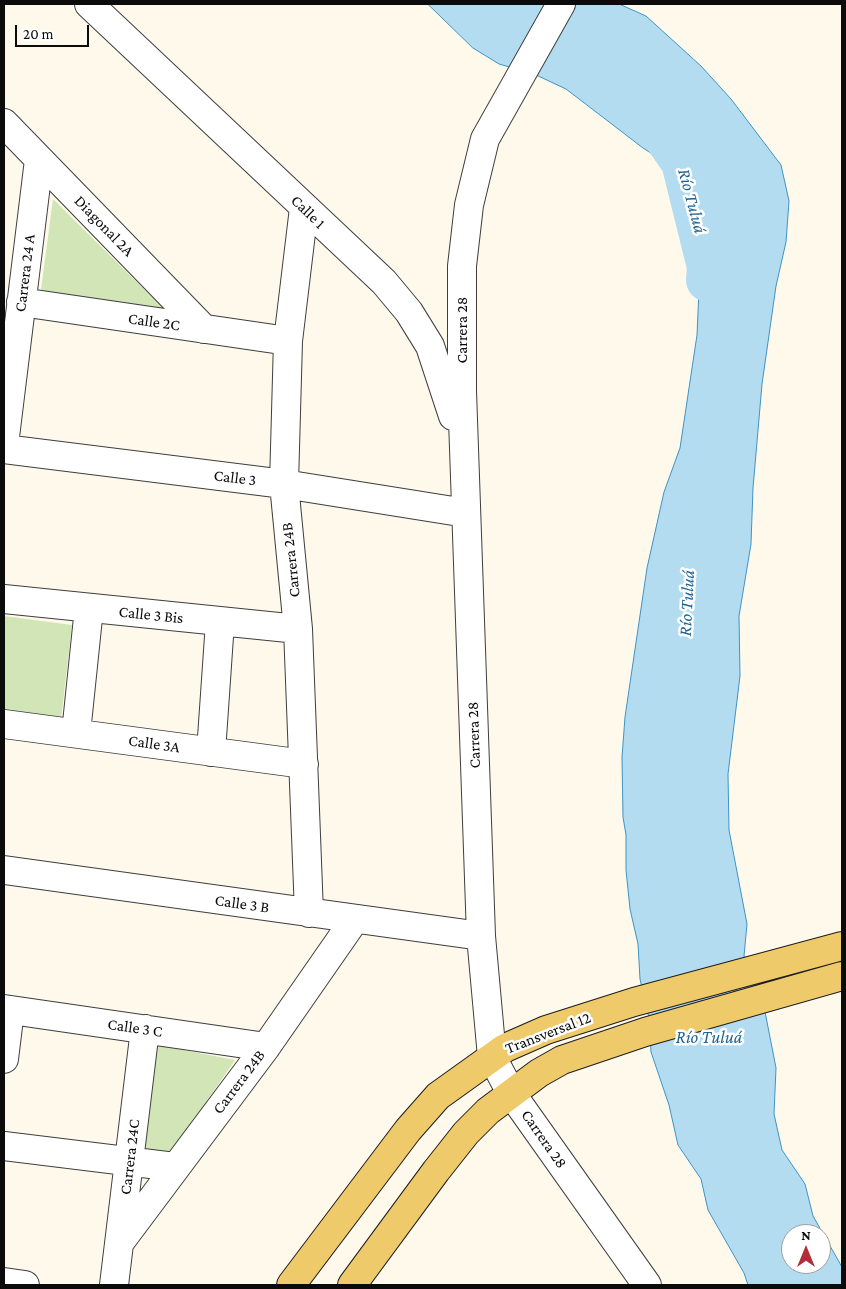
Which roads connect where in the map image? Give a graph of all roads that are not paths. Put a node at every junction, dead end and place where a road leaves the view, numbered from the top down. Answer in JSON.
{"nodes":[{"id":1,"x":89,"y":4,"type":"edge"},
{"id":2,"x":561,"y":4,"type":"edge"},
{"id":3,"x":4,"y":123,"type":"edge"},
{"id":4,"x":39,"y":160,"type":"junction"},
{"id":5,"x":304,"y":208,"type":"junction"},
{"id":6,"x":21,"y":302,"type":"junction"},
{"id":7,"x":204,"y":329,"type":"junction"},
{"id":8,"x":288,"y":341,"type":"junction"},
{"id":9,"x":4,"y":447,"type":"edge"},
{"id":10,"x":464,"y":461,"type":"junction"},
{"id":11,"x":284,"y":484,"type":"junction"},
{"id":12,"x":466,"y":513,"type":"junction"},
{"id":13,"x":4,"y":599,"type":"edge"},
{"id":14,"x":89,"y":608,"type":"junction"},
{"id":15,"x":220,"y":622,"type":"junction"},
{"id":16,"x":298,"y":629,"type":"junction"},
{"id":17,"x":4,"y":724,"type":"edge"},
{"id":18,"x":76,"y":733,"type":"junction"},
{"id":19,"x":211,"y":752,"type":"junction"},
{"id":20,"x":304,"y":764,"type":"junction"},
{"id":21,"x":4,"y":870,"type":"edge"},
{"id":22,"x":309,"y":913,"type":"junction"},
{"id":23,"x":355,"y":919,"type":"junction"},
{"id":24,"x":481,"y":936,"type":"junction"},
{"id":25,"x":842,"y":946,"type":"edge"},
{"id":26,"x":842,"y":976,"type":"edge"},
{"id":27,"x":7,"y":1010,"type":"edge"},
{"id":28,"x":145,"y":1029,"type":"junction"},
{"id":29,"x":266,"y":1047,"type":"junction"},
{"id":30,"x":492,"y":1057,"type":"junction"},
{"id":31,"x":4,"y":1059,"type":"edge"},
{"id":32,"x":511,"y":1093,"type":"junction"},
{"id":33,"x":4,"y":1146,"type":"edge"},
{"id":34,"x":129,"y":1162,"type":"junction"},
{"id":35,"x":175,"y":1167,"type":"junction"},
{"id":36,"x":120,"y":1242,"type":"junction"},
{"id":37,"x":4,"y":1282,"type":"edge"},
{"id":38,"x":26,"y":1285,"type":"edge"},
{"id":39,"x":114,"y":1285,"type":"edge"},
{"id":40,"x":291,"y":1285,"type":"edge"},
{"id":41,"x":352,"y":1285,"type":"edge"},
{"id":42,"x":647,"y":1285,"type":"edge"}],
"edges":[{"from":1,"to":5,"type":"street","name":"Calle 1"},
{"from":2,"to":10,"type":"street","name":"Carrera 28"},
{"from":3,"to":4,"type":"street","name":"Diagonal 2A"},
{"from":4,"to":6,"type":"street","name":"Carrera 24 A"},
{"from":4,"to":7,"type":"street","name":"Diagonal 2A"},
{"from":5,"to":8,"type":"street","name":"Carrera 24B"},
{"from":5,"to":10,"type":"street","name":"Calle 1"},
{"from":6,"to":7,"type":"street","name":"Calle 2C"},
{"from":6,"to":9,"type":"street","name":"Carrera 24 A"},
{"from":7,"to":8,"type":"street","name":"Calle 2C"},
{"from":8,"to":11,"type":"street","name":"Carrera 24B"},
{"from":9,"to":11,"type":"street","name":"Calle 3"},
{"from":10,"to":12,"type":"street","name":"Carrera 28"},
{"from":11,"to":12,"type":"street","name":"Calle 3"},
{"from":11,"to":16,"type":"street","name":"Carrera 24B"},
{"from":12,"to":24,"type":"street","name":"Carrera 28"},
{"from":13,"to":14,"type":"street","name":"Calle 3 Bis"},
{"from":14,"to":15,"type":"street","name":"Calle 3 Bis"},
{"from":14,"to":18,"type":"street"},
{"from":15,"to":16,"type":"street","name":"Calle 3 Bis"},
{"from":15,"to":19,"type":"street"},
{"from":16,"to":20,"type":"street","name":"Carrera 24B"},
{"from":17,"to":18,"type":"street","name":"Calle 3A"},
{"from":18,"to":19,"type":"street","name":"Calle 3A"},
{"from":19,"to":20,"type":"street","name":"Calle 3A"},
{"from":20,"to":22,"type":"street","name":"Carrera 24B"},
{"from":21,"to":22,"type":"street","name":"Calle 3 B"},
{"from":22,"to":23,"type":"street","name":"Calle 3 B"},
{"from":23,"to":24,"type":"street","name":"Calle 3 B"},
{"from":23,"to":29,"type":"street","name":"Carrera 24B"},
{"from":24,"to":30,"type":"street","name":"Carrera 28"},
{"from":25,"to":30,"type":"main road","name":"Transversal 12"},
{"from":26,"to":32,"type":"main road","name":"Transversal 12"},
{"from":27,"to":28,"type":"street","name":"Calle 3 C"},
{"from":27,"to":31,"type":"street"},
{"from":28,"to":29,"type":"street","name":"Calle 3 C"},
{"from":28,"to":34,"type":"street","name":"Carrera 24C"},
{"from":29,"to":35,"type":"street","name":"Carrera 24B"},
{"from":30,"to":32,"type":"street","name":"Carrera 28"},
{"from":30,"to":40,"type":"main road","name":"Transversal 12"},
{"from":32,"to":41,"type":"main road","name":"Transversal 12"},
{"from":32,"to":42,"type":"street","name":"Carrera 28"},
{"from":33,"to":34,"type":"street"},
{"from":34,"to":35,"type":"street"},
{"from":34,"to":36,"type":"street","name":"Carrera 24C"},
{"from":35,"to":36,"type":"street","name":"Carrera 24B"},
{"from":36,"to":39,"type":"street","name":"Carrera 24C"},
{"from":37,"to":38,"type":"street"}]}
